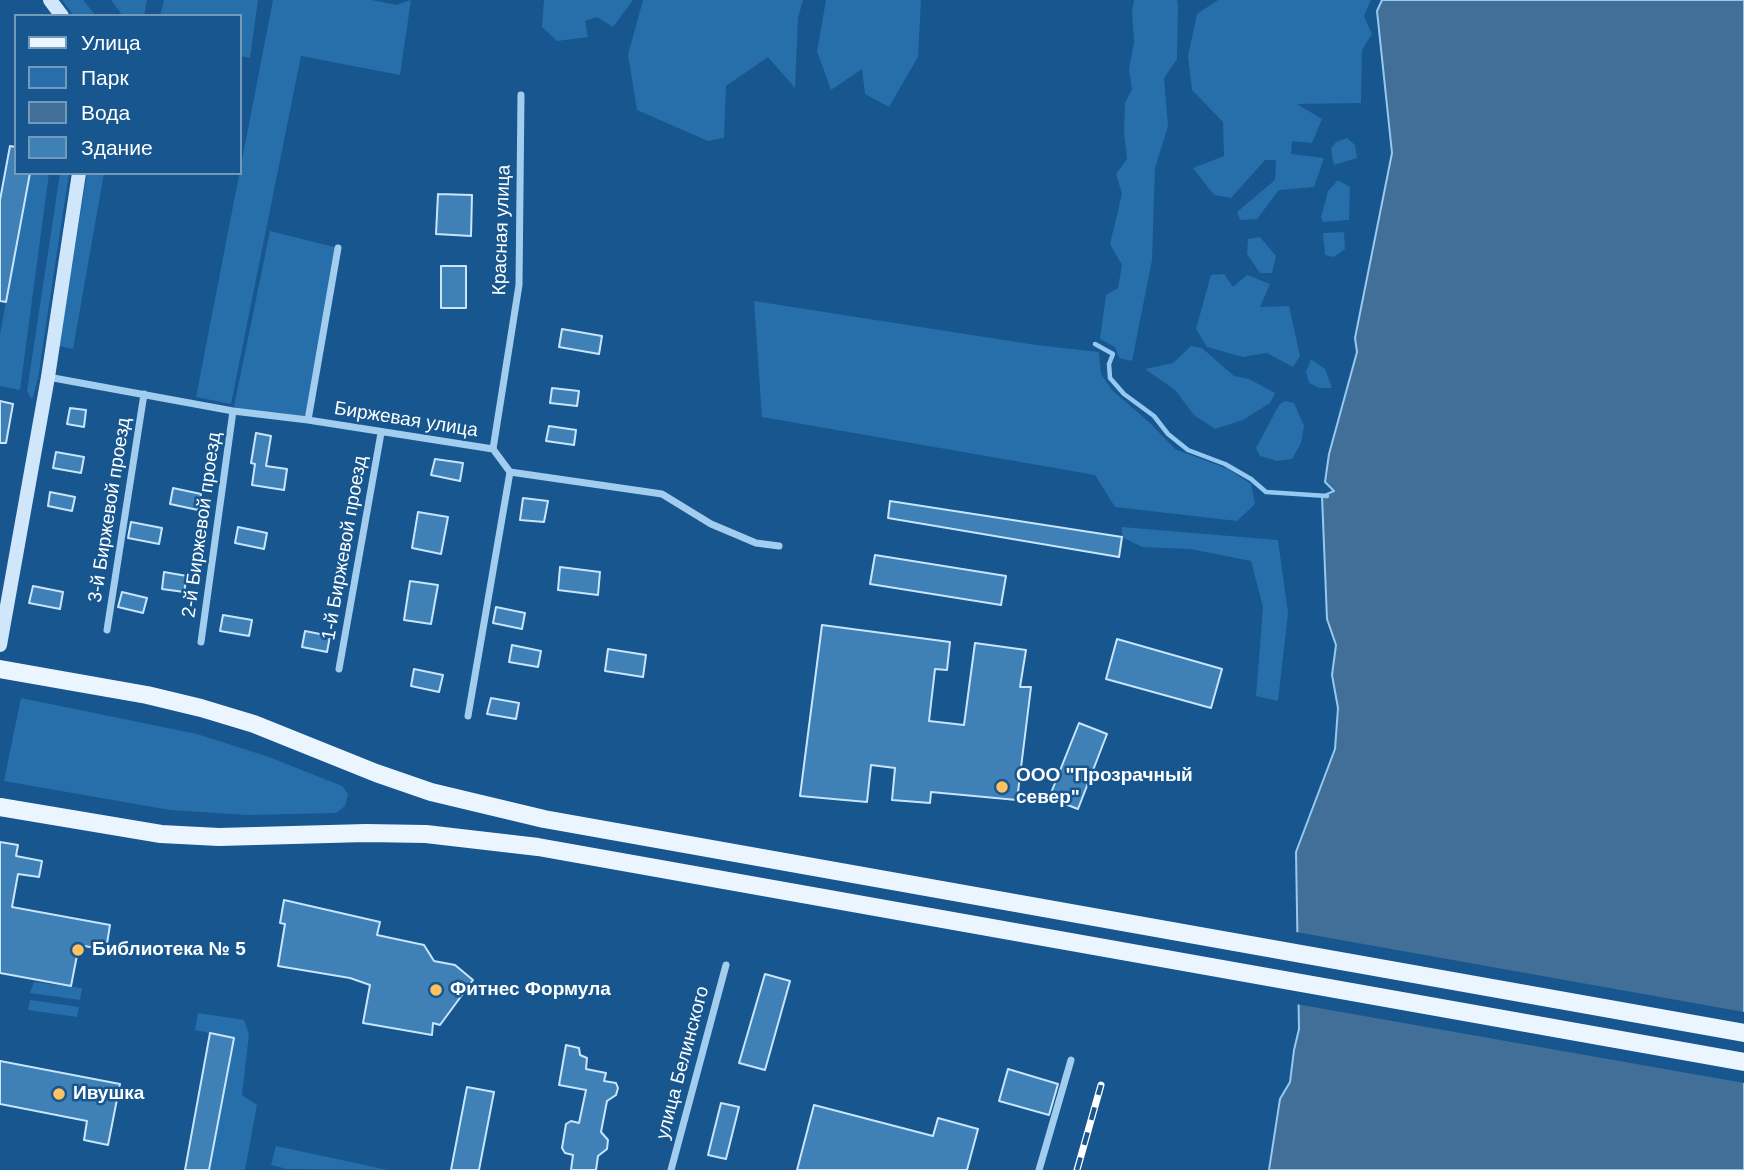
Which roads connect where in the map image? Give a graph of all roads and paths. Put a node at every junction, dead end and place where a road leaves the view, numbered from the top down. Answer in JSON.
{"nodes":[{"id":1,"x":520,"y":95,"type":"dead end"},
{"id":2,"x":79,"y":175,"type":"edge"},
{"id":3,"x":338,"y":248,"type":"dead end"},
{"id":4,"x":48,"y":377,"type":"junction"},
{"id":5,"x":144,"y":394,"type":"junction"},
{"id":6,"x":233,"y":411,"type":"junction"},
{"id":7,"x":308,"y":420,"type":"junction"},
{"id":8,"x":381,"y":433,"type":"junction"},
{"id":9,"x":493,"y":449,"type":"junction"},
{"id":10,"x":510,"y":472,"type":"junction"},
{"id":11,"x":779,"y":546,"type":"dead end"},
{"id":12,"x":107,"y":630,"type":"dead end"},
{"id":13,"x":201,"y":642,"type":"dead end"},
{"id":14,"x":0,"y":645,"type":"edge"},
{"id":15,"x":0,"y":669,"type":"edge"},
{"id":16,"x":339,"y":669,"type":"dead end"},
{"id":17,"x":468,"y":716,"type":"dead end"},
{"id":18,"x":0,"y":807,"type":"edge"},
{"id":19,"x":726,"y":965,"type":"dead end"},
{"id":20,"x":1744,"y":1033,"type":"edge"},
{"id":21,"x":1071,"y":1060,"type":"dead end"},
{"id":22,"x":1744,"y":1062,"type":"edge"},
{"id":23,"x":671,"y":1170,"type":"edge"},
{"id":24,"x":1039,"y":1170,"type":"edge"}],
"edges":[{"from":1,"to":9,"type":"street","name":"Красная улица"},
{"from":2,"to":4,"type":"main road"},
{"from":3,"to":7,"type":"street"},
{"from":4,"to":5,"type":"street","name":"Биржевая улица"},
{"from":4,"to":14,"type":"main road"},
{"from":5,"to":6,"type":"street","name":"Биржевая улица"},
{"from":5,"to":12,"type":"street","name":"3-й Биржевой проезд"},
{"from":6,"to":7,"type":"street","name":"Биржевая улица"},
{"from":6,"to":13,"type":"street","name":"2-й Биржевой проезд"},
{"from":7,"to":8,"type":"street","name":"Биржевая улица"},
{"from":8,"to":9,"type":"street","name":"Биржевая улица"},
{"from":8,"to":16,"type":"street","name":"1-й Биржевой проезд"},
{"from":9,"to":10,"type":"street","name":"Биржевая улица"},
{"from":10,"to":11,"type":"street"},
{"from":10,"to":17,"type":"street"},
{"from":15,"to":20,"type":"main road"},
{"from":18,"to":22,"type":"main road"},
{"from":19,"to":23,"type":"street","name":"улица Белинского"},
{"from":21,"to":24,"type":"street"}]}
